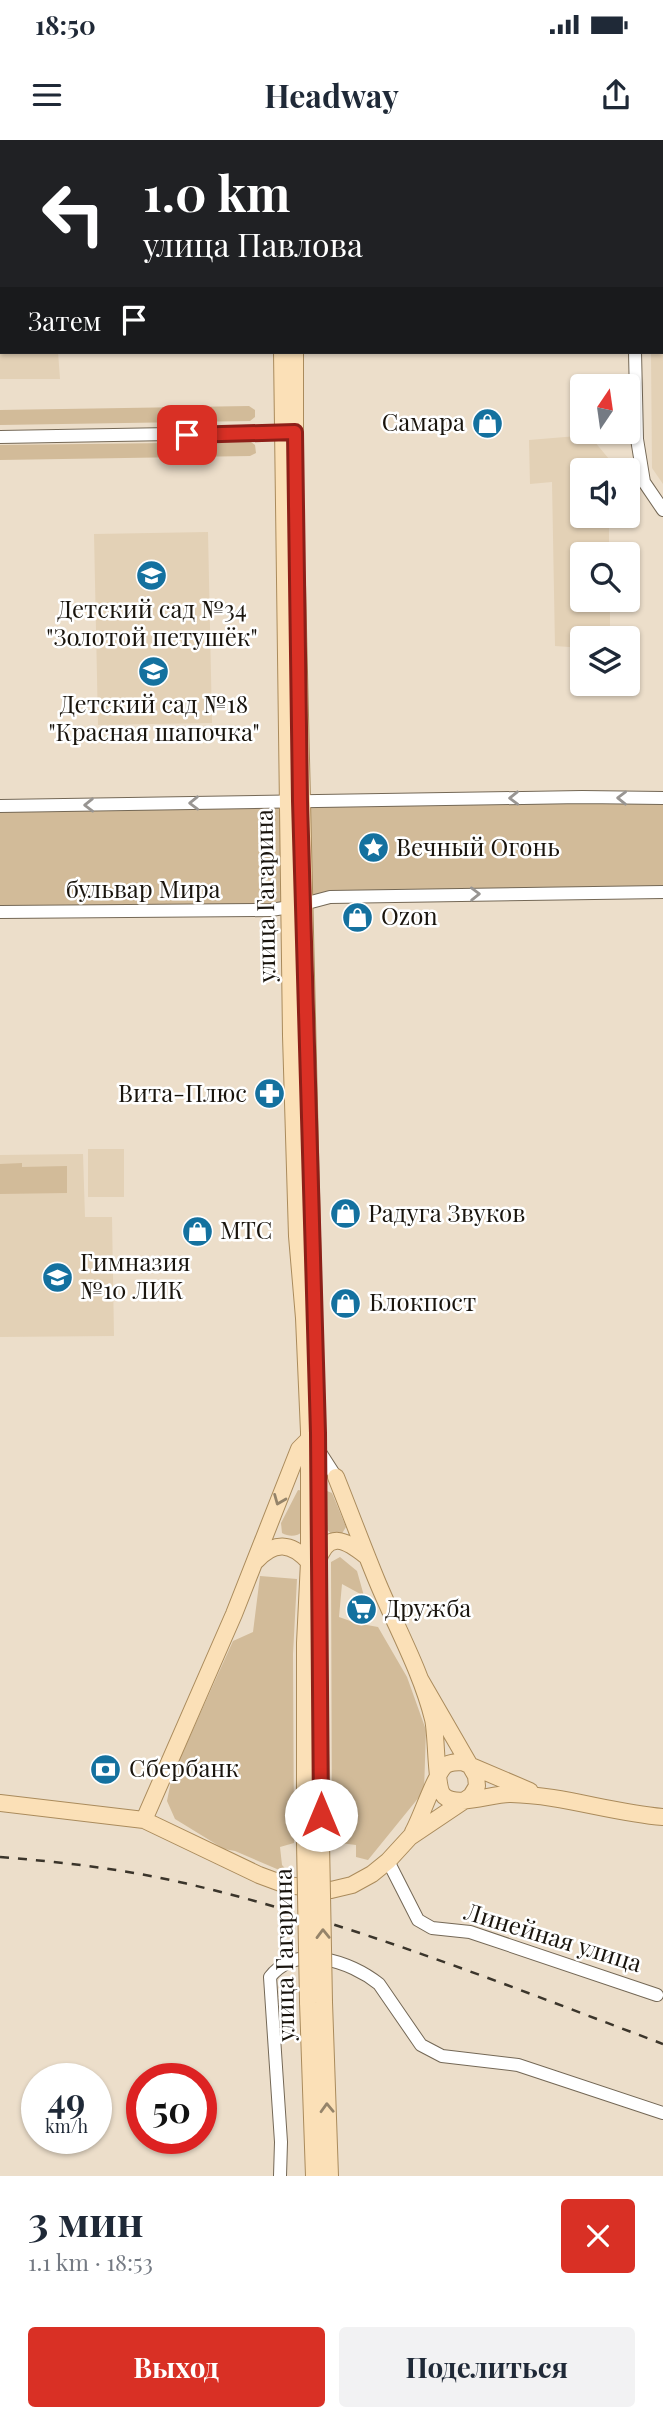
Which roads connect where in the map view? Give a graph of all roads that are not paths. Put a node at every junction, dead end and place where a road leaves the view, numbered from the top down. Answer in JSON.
{"nodes":[{"id":1,"x":282,"y":354,"type":"edge"},
{"id":2,"x":295,"y":354,"type":"edge"},
{"id":3,"x":635,"y":354,"type":"edge"},
{"id":4,"x":290,"y":432,"type":"junction"},
{"id":5,"x":0,"y":437,"type":"edge"},
{"id":6,"x":663,"y":510,"type":"edge"},
{"id":7,"x":663,"y":798,"type":"edge"},
{"id":8,"x":294,"y":801,"type":"junction"},
{"id":9,"x":0,"y":806,"type":"edge"},
{"id":10,"x":663,"y":892,"type":"edge"},
{"id":11,"x":296,"y":906,"type":"junction"},
{"id":12,"x":0,"y":912,"type":"edge"},
{"id":13,"x":314,"y":1444,"type":"junction"},
{"id":14,"x":336,"y":1477,"type":"joint"},
{"id":15,"x":366,"y":1556,"type":"junction"},
{"id":16,"x":314,"y":1562,"type":"junction"},
{"id":17,"x":254,"y":1563,"type":"junction"},
{"id":18,"x":420,"y":1679,"type":"junction"},
{"id":19,"x":471,"y":1766,"type":"junction"},
{"id":20,"x":438,"y":1774,"type":"junction"},
{"id":21,"x":542,"y":1796,"type":"junction"},
{"id":22,"x":462,"y":1801,"type":"junction"},
{"id":23,"x":0,"y":1803,"type":"edge"},
{"id":24,"x":663,"y":1817,"type":"edge"},
{"id":25,"x":144,"y":1820,"type":"junction"},
{"id":26,"x":410,"y":1837,"type":"junction"},
{"id":27,"x":388,"y":1861,"type":"junction"},
{"id":28,"x":657,"y":1995,"type":"dead end"},
{"id":29,"x":316,"y":2002,"type":"junction"},
{"id":30,"x":663,"y":2113,"type":"edge"},
{"id":31,"x":280,"y":2176,"type":"edge"},
{"id":32,"x":314,"y":2176,"type":"edge"},
{"id":33,"x":330,"y":2176,"type":"edge"}],
"edges":[{"from":1,"to":4,"type":"main road","name":"улица Гагарина"},
{"from":2,"to":4,"type":"main road","name":"улица Гагарина"},
{"from":3,"to":6,"type":"street"},
{"from":4,"to":5,"type":"street"},
{"from":4,"to":8,"type":"main road","name":"улица Гагарина"},
{"from":7,"to":8,"type":"street","one_way":true},
{"from":8,"to":9,"type":"street","one_way":true},
{"from":8,"to":11,"type":"main road","name":"улица Гагарина"},
{"from":11,"to":10,"type":"street","name":"бульвар Мира","one_way":true},
{"from":11,"to":12,"type":"street","name":"бульвар Мира"},
{"from":11,"to":13,"type":"main road","name":"улица Гагарина"},
{"from":13,"to":14,"type":"street","name":"улица Гагарина"},
{"from":13,"to":16,"type":"main road","name":"улица Гагарина"},
{"from":13,"to":17,"type":"main road","one_way":true},
{"from":14,"to":15,"type":"main road","name":"улица Гагарина"},
{"from":15,"to":16,"type":"main road"},
{"from":15,"to":18,"type":"main road","name":"улица Гагарина"},
{"from":16,"to":17,"type":"main road"},
{"from":16,"to":29,"type":"main road","name":"улица Гагарина","bridge":true},
{"from":17,"to":25,"type":"main road"},
{"from":18,"to":19,"type":"main road","name":"улица Гагарина"},
{"from":18,"to":20,"type":"main road","name":"улица Гагарина"},
{"from":19,"to":20,"type":"main road"},
{"from":19,"to":21,"type":"main road"},
{"from":19,"to":22,"type":"main road"},
{"from":20,"to":22,"type":"main road"},
{"from":20,"to":26,"type":"main road"},
{"from":21,"to":22,"type":"main road"},
{"from":21,"to":24,"type":"main road"},
{"from":22,"to":26,"type":"main road"},
{"from":23,"to":25,"type":"main road"},
{"from":25,"to":27,"type":"main road"},
{"from":26,"to":27,"type":"main road"},
{"from":27,"to":28,"type":"street","name":"Линейная улица"},
{"from":29,"to":32,"type":"main road","name":"улица Гагарина"},
{"from":33,"to":29,"type":"main road","name":"улица Гагарина","one_way":true},
{"from":30,"to":31,"type":"street"}]}
